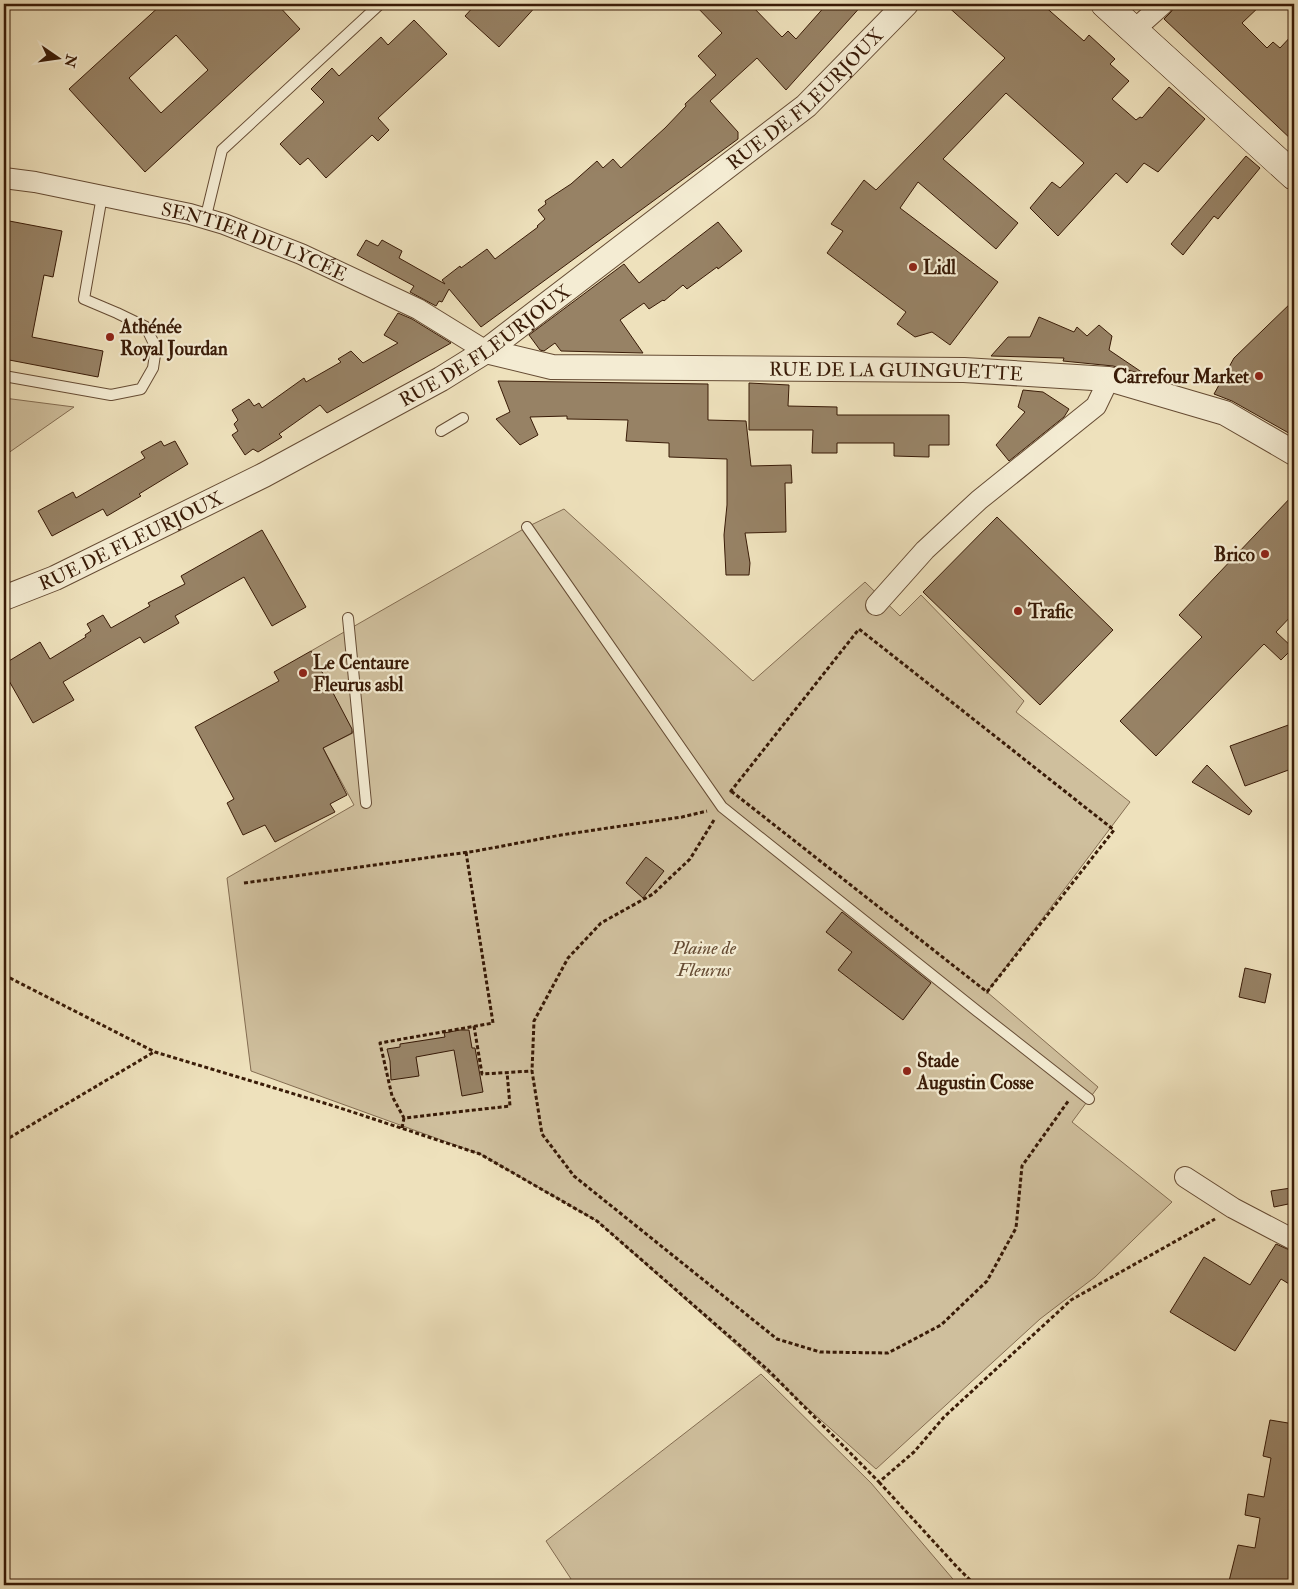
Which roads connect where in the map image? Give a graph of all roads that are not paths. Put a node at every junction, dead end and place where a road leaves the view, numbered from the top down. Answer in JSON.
{"nodes":[{"id":1,"x":380,"y":4,"type":"edge"},
{"id":2,"x":906,"y":4,"type":"edge"},
{"id":3,"x":1105,"y":4,"type":"edge"},
{"id":4,"x":1163,"y":4,"type":"edge"},
{"id":5,"x":1134,"y":30,"type":"junction"},
{"id":6,"x":1294,"y":176,"type":"edge"},
{"id":7,"x":4,"y":178,"type":"edge"},
{"id":8,"x":102,"y":196,"type":"junction"},
{"id":9,"x":205,"y":220,"type":"junction"},
{"id":10,"x":486,"y":351,"type":"junction"},
{"id":11,"x":4,"y":376,"type":"edge"},
{"id":12,"x":1109,"y":379,"type":"junction"},
{"id":13,"x":463,"y":418,"type":"dead end"},
{"id":14,"x":441,"y":431,"type":"dead end"},
{"id":15,"x":1294,"y":453,"type":"edge"},
{"id":16,"x":527,"y":527,"type":"dead end"},
{"id":17,"x":4,"y":598,"type":"edge"},
{"id":18,"x":876,"y":605,"type":"dead end"},
{"id":19,"x":348,"y":618,"type":"dead end"},
{"id":20,"x":366,"y":803,"type":"dead end"},
{"id":21,"x":1089,"y":1099,"type":"dead end"},
{"id":22,"x":1185,"y":1177,"type":"dead end"},
{"id":23,"x":1294,"y":1240,"type":"edge"}],
"edges":[{"from":1,"to":9,"type":"lane"},
{"from":2,"to":10,"type":"street","name":"RUE DE FLEURJOUX"},
{"from":3,"to":5,"type":"main road"},
{"from":4,"to":5,"type":"street"},
{"from":5,"to":6,"type":"main road"},
{"from":7,"to":8,"type":"street","name":"SENTIER DU LYCÉE"},
{"from":8,"to":9,"type":"street","name":"SENTIER DU LYCÉE"},
{"from":8,"to":11,"type":"lane"},
{"from":9,"to":10,"type":"street","name":"SENTIER DU LYCÉE"},
{"from":10,"to":12,"type":"street","name":"RUE DE LA GUINGUETTE"},
{"from":10,"to":17,"type":"street","name":"RUE DE FLEURJOUX"},
{"from":12,"to":15,"type":"street","name":"RUE DE LA GUINGUETTE"},
{"from":12,"to":18,"type":"street"},
{"from":13,"to":14,"type":"lane"},
{"from":16,"to":21,"type":"lane"},
{"from":19,"to":20,"type":"lane"},
{"from":22,"to":23,"type":"street"}]}
